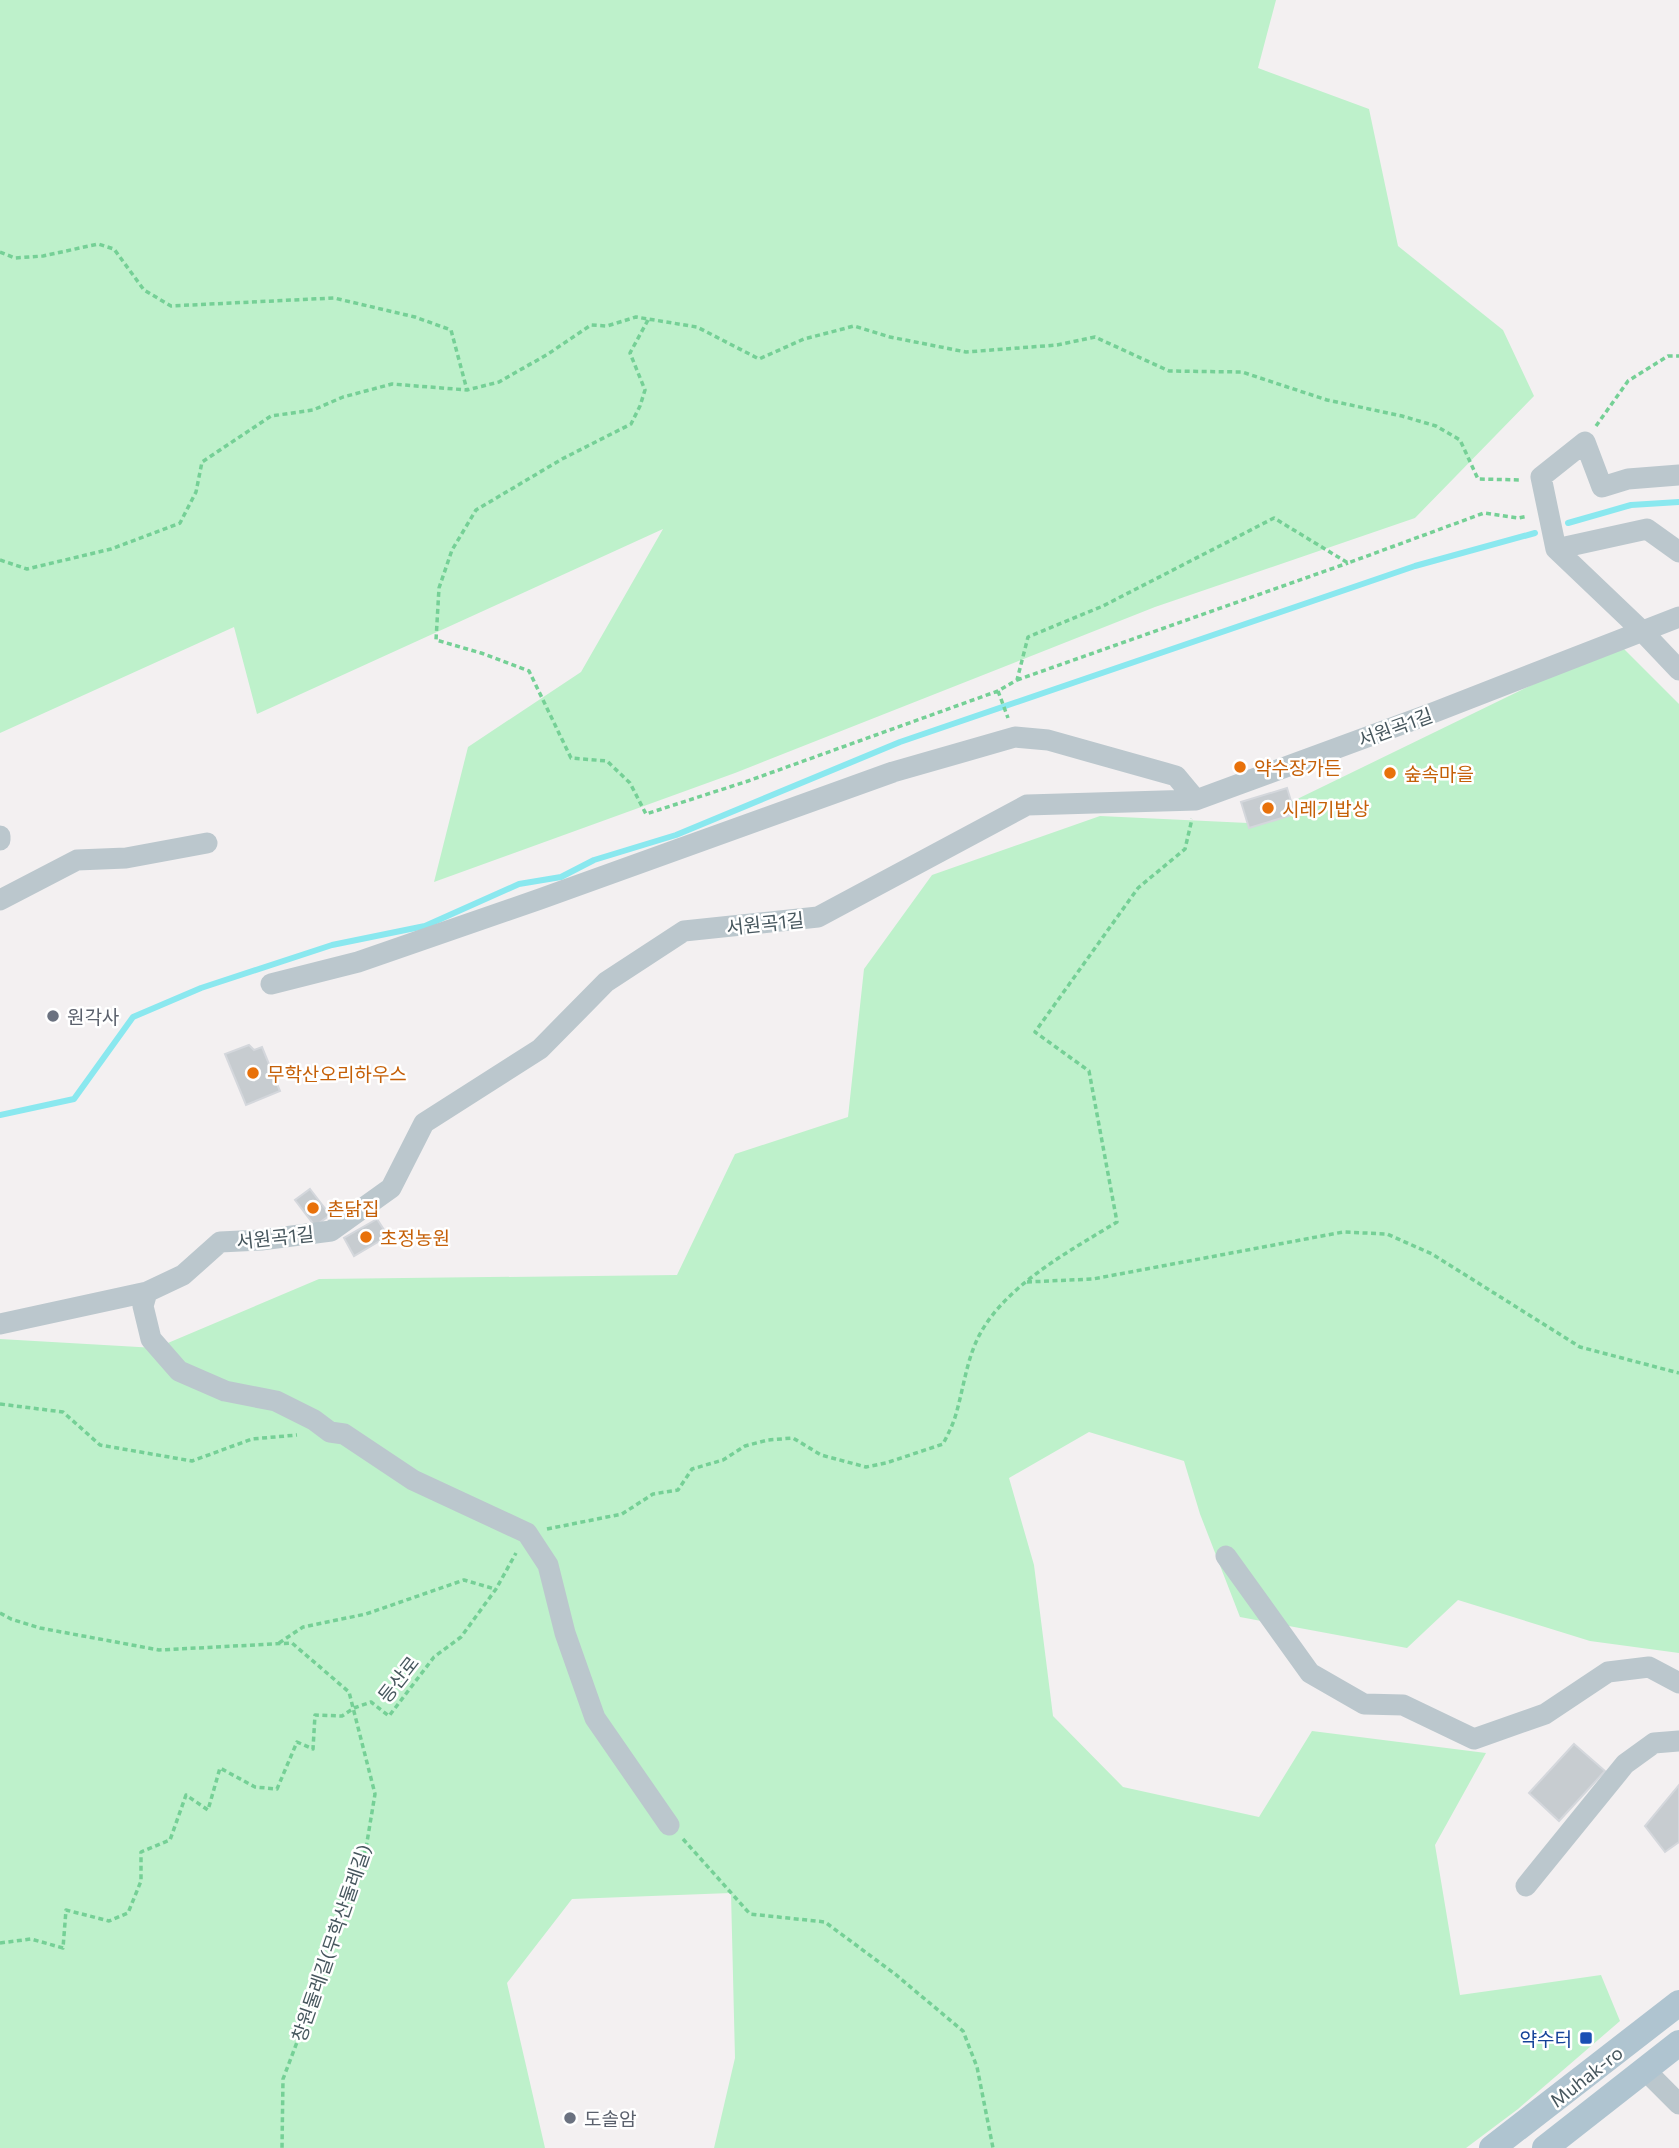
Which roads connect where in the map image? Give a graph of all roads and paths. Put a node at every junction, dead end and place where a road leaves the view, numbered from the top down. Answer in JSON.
{"nodes":[{"id":1,"x":0,"y":252,"type":"edge"},
{"id":2,"x":648,"y":320,"type":"junction"},
{"id":3,"x":1679,"y":356,"type":"edge"},
{"id":4,"x":467,"y":390,"type":"junction"},
{"id":5,"x":1585,"y":442,"type":"junction"},
{"id":6,"x":1679,"y":475,"type":"edge"},
{"id":7,"x":1541,"y":481,"type":"junction"},
{"id":8,"x":1548,"y":513,"type":"junction"},
{"id":9,"x":1556,"y":549,"type":"junction"},
{"id":10,"x":1679,"y":552,"type":"edge"},
{"id":11,"x":0,"y":560,"type":"edge"},
{"id":12,"x":1348,"y":563,"type":"junction"},
{"id":13,"x":1679,"y":617,"type":"edge"},
{"id":14,"x":1642,"y":631,"type":"junction"},
{"id":15,"x":1679,"y":670,"type":"edge"},
{"id":16,"x":1017,"y":680,"type":"junction"},
{"id":17,"x":998,"y":691,"type":"junction"},
{"id":18,"x":1011,"y":725,"type":"dead end"},
{"id":19,"x":1196,"y":800,"type":"junction"},
{"id":20,"x":207,"y":843,"type":"dead end"},
{"id":21,"x":0,"y":900,"type":"edge"},
{"id":22,"x":271,"y":984,"type":"dead end"},
{"id":23,"x":1025,"y":1282,"type":"junction"},
{"id":24,"x":148,"y":1292,"type":"junction"},
{"id":25,"x":4,"y":1317,"type":"edge"},
{"id":26,"x":1679,"y":1373,"type":"edge"},
{"id":27,"x":0,"y":1404,"type":"edge"},
{"id":28,"x":330,"y":1432,"type":"junction"},
{"id":29,"x":527,"y":1533,"type":"junction"},
{"id":30,"x":1226,"y":1556,"type":"dead end"},
{"id":31,"x":496,"y":1589,"type":"junction"},
{"id":32,"x":0,"y":1613,"type":"edge"},
{"id":33,"x":277,"y":1645,"type":"junction"},
{"id":34,"x":1679,"y":1683,"type":"edge"},
{"id":35,"x":354,"y":1707,"type":"junction"},
{"id":36,"x":1679,"y":1741,"type":"edge"},
{"id":37,"x":669,"y":1825,"type":"joint"},
{"id":38,"x":1526,"y":1886,"type":"dead end"},
{"id":39,"x":0,"y":1943,"type":"edge"},
{"id":40,"x":1679,"y":2003,"type":"edge"},
{"id":41,"x":1679,"y":2043,"type":"edge"},
{"id":42,"x":1645,"y":2070,"type":"junction"},
{"id":43,"x":1679,"y":2104,"type":"edge"},
{"id":44,"x":282,"y":2148,"type":"edge"},
{"id":45,"x":993,"y":2148,"type":"edge"},
{"id":46,"x":1492,"y":2148,"type":"edge"},
{"id":47,"x":1545,"y":2148,"type":"edge"}],
"edges":[{"from":1,"to":4,"type":"path"},
{"from":2,"to":4,"type":"path"},
{"from":2,"to":7,"type":"path"},
{"from":2,"to":17,"type":"path"},
{"from":3,"to":5,"type":"path"},
{"from":4,"to":11,"type":"path"},
{"from":5,"to":6,"type":"street"},
{"from":5,"to":7,"type":"street"},
{"from":7,"to":8,"type":"street"},
{"from":8,"to":9,"type":"street"},
{"from":8,"to":12,"type":"path"},
{"from":9,"to":10,"type":"street"},
{"from":9,"to":14,"type":"street"},
{"from":12,"to":16,"type":"path"},
{"from":12,"to":16,"type":"path"},
{"from":13,"to":14,"type":"street","name":"서원곡1길"},
{"from":14,"to":15,"type":"street"},
{"from":14,"to":19,"type":"street","name":"서원곡1길"},
{"from":16,"to":17,"type":"path"},
{"from":17,"to":18,"type":"path"},
{"from":19,"to":22,"type":"street"},
{"from":19,"to":23,"type":"path"},
{"from":19,"to":24,"type":"street","name":"서원곡1길"},
{"from":20,"to":21,"type":"street"},
{"from":23,"to":26,"type":"path"},
{"from":23,"to":29,"type":"path"},
{"from":24,"to":25,"type":"street","name":"서원곡1길"},
{"from":24,"to":28,"type":"street"},
{"from":27,"to":28,"type":"path"},
{"from":28,"to":29,"type":"street"},
{"from":29,"to":31,"type":"path","name":"등산로"},
{"from":29,"to":37,"type":"street"},
{"from":30,"to":34,"type":"street"},
{"from":31,"to":33,"type":"path"},
{"from":31,"to":35,"type":"path","name":"등산로"},
{"from":32,"to":33,"type":"path","name":"창원둘레길(무학산둘레길)"},
{"from":33,"to":35,"type":"path","name":"창원둘레길(무학산둘레길)"},
{"from":35,"to":39,"type":"path","name":"등산로"},
{"from":35,"to":44,"type":"path","name":"창원둘레길(무학산둘레길)"},
{"from":36,"to":38,"type":"street"},
{"from":37,"to":45,"type":"path"},
{"from":40,"to":46,"type":"main road","name":"Muhak-ro"},
{"from":41,"to":42,"type":"main road","name":"Muhak-ro"},
{"from":42,"to":43,"type":"street"},
{"from":42,"to":47,"type":"main road","name":"Muhak-ro"}]}
